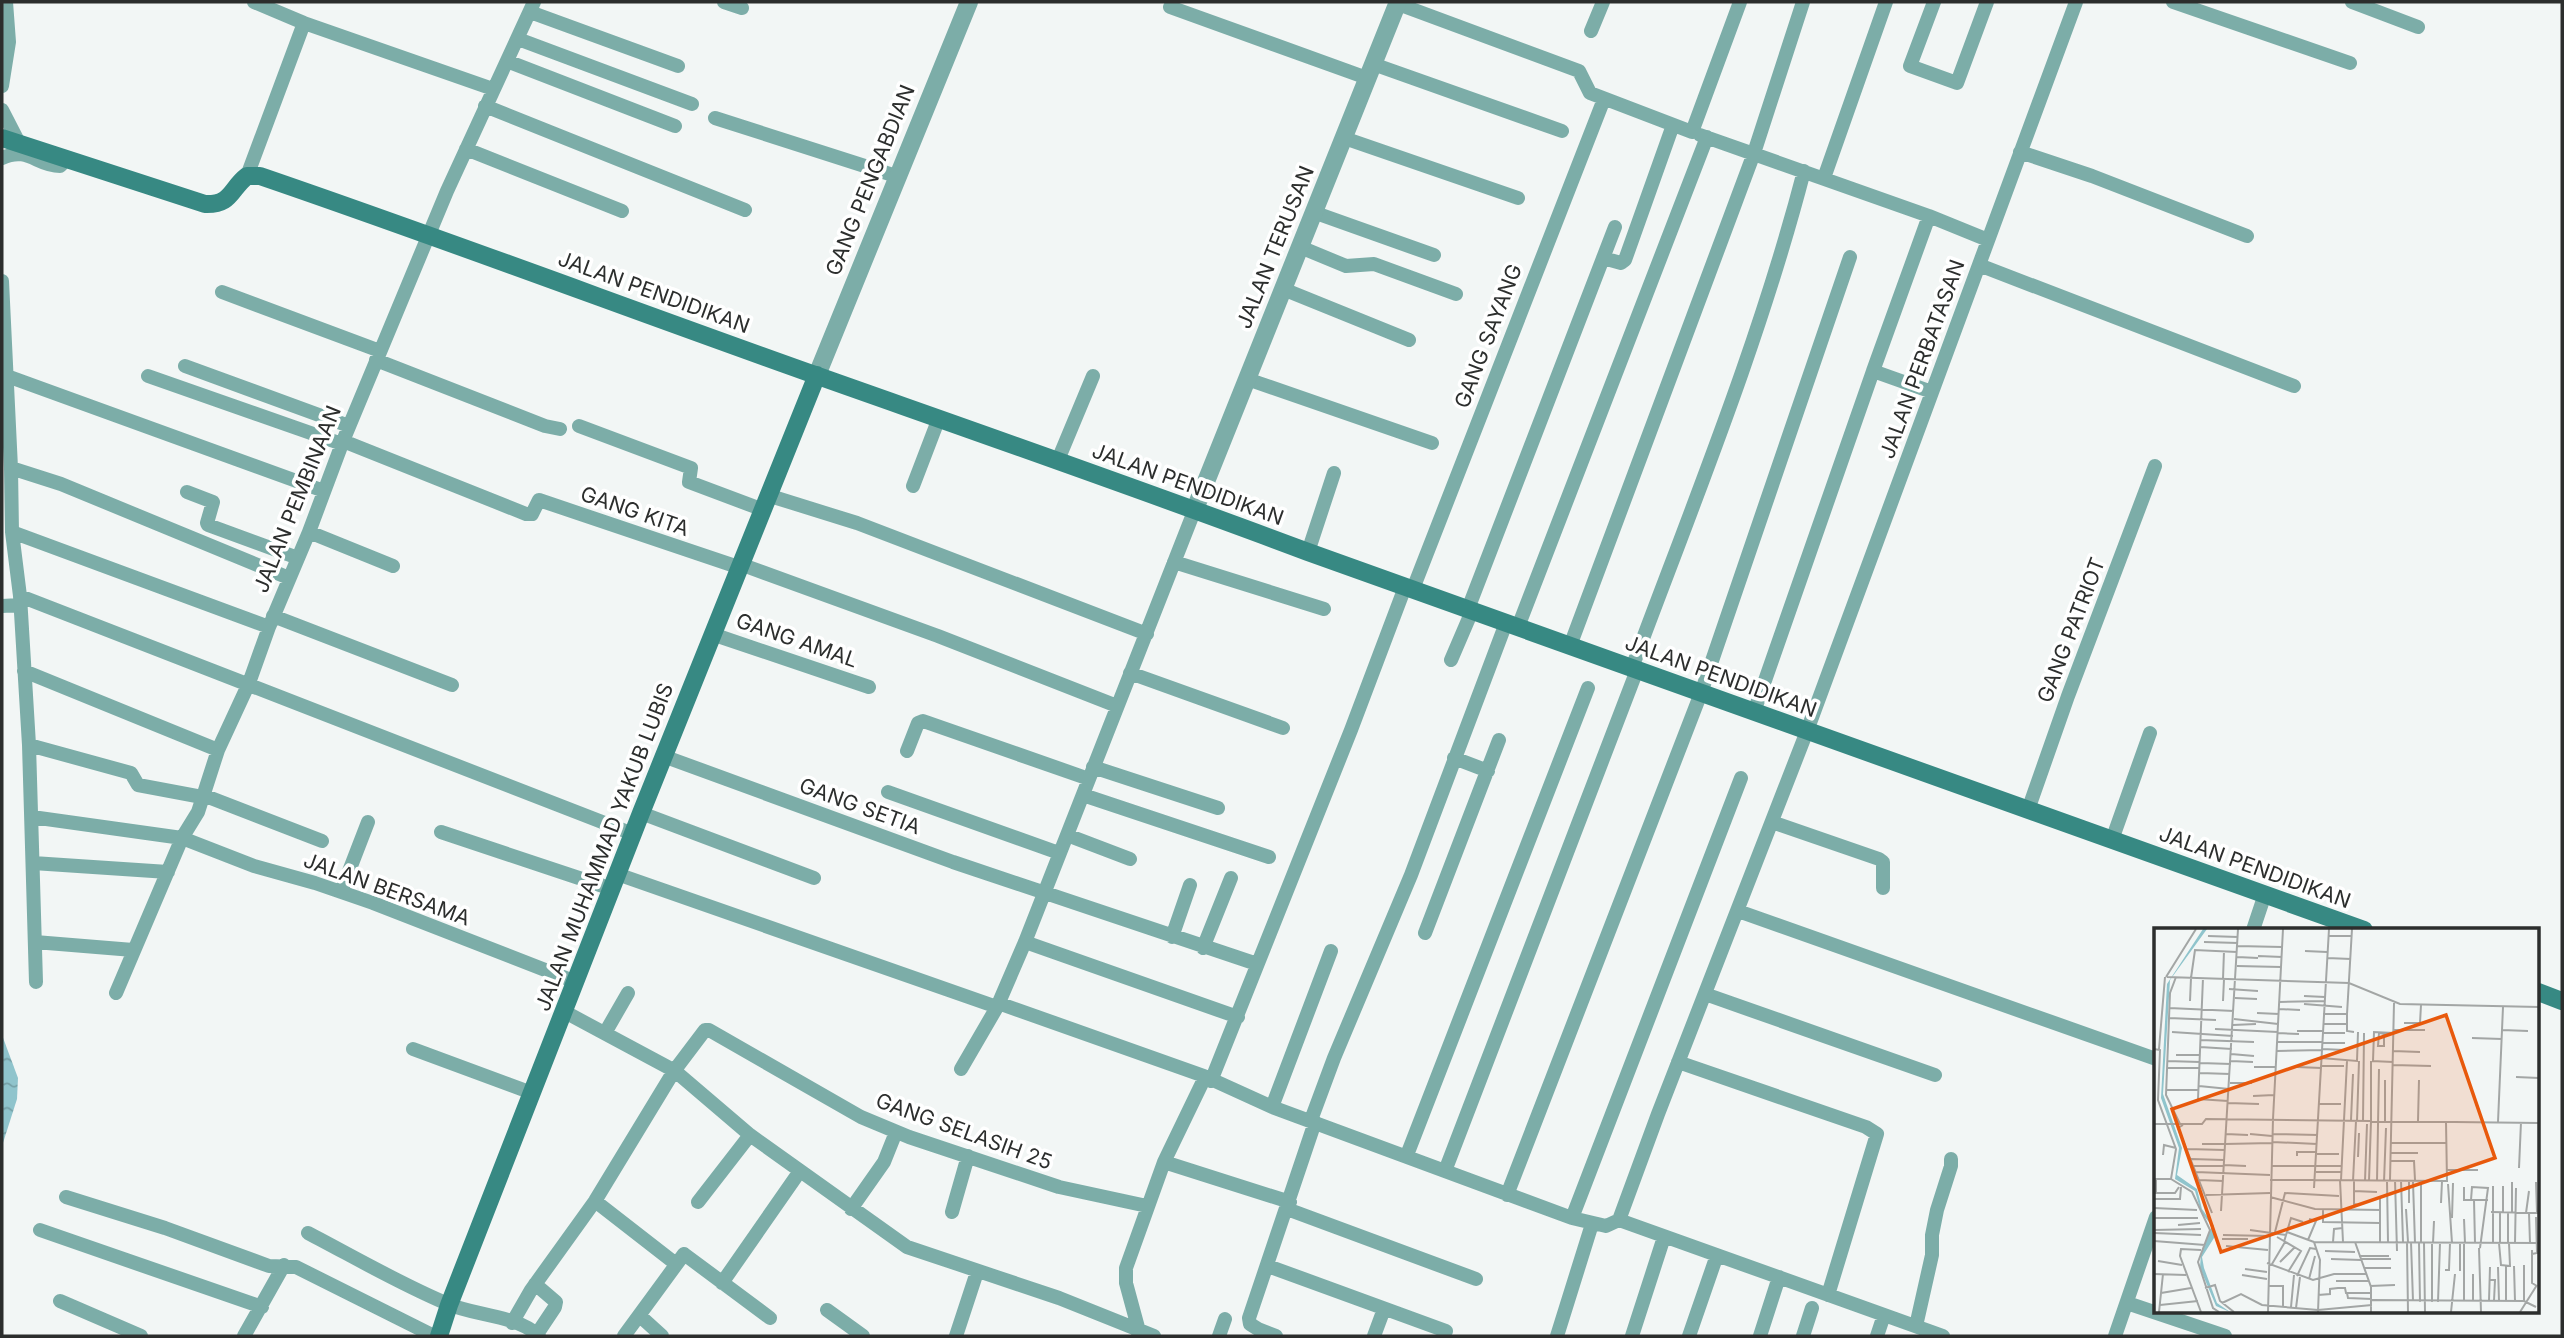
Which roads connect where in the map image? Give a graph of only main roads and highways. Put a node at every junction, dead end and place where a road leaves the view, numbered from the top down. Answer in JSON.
{"nodes":[{"id":1,"x":10,"y":141,"type":"edge"},
{"id":2,"x":817,"y":375,"type":"junction"},
{"id":3,"x":2358,"y":928,"type":"edge"},
{"id":4,"x":2540,"y":993,"type":"edge"},
{"id":5,"x":2560,"y":1000,"type":"edge"},
{"id":6,"x":437,"y":1336,"type":"edge"}],
"edges":[{"from":1,"to":2,"type":"main road","name":"JALAN PENDIDIKAN"},
{"from":2,"to":3,"type":"main road","name":"JALAN PENDIDIKAN"},
{"from":2,"to":6,"type":"main road","name":"JALAN MUHAMMAD YAKUB LUBIS"},
{"from":4,"to":5,"type":"main road"}]}
